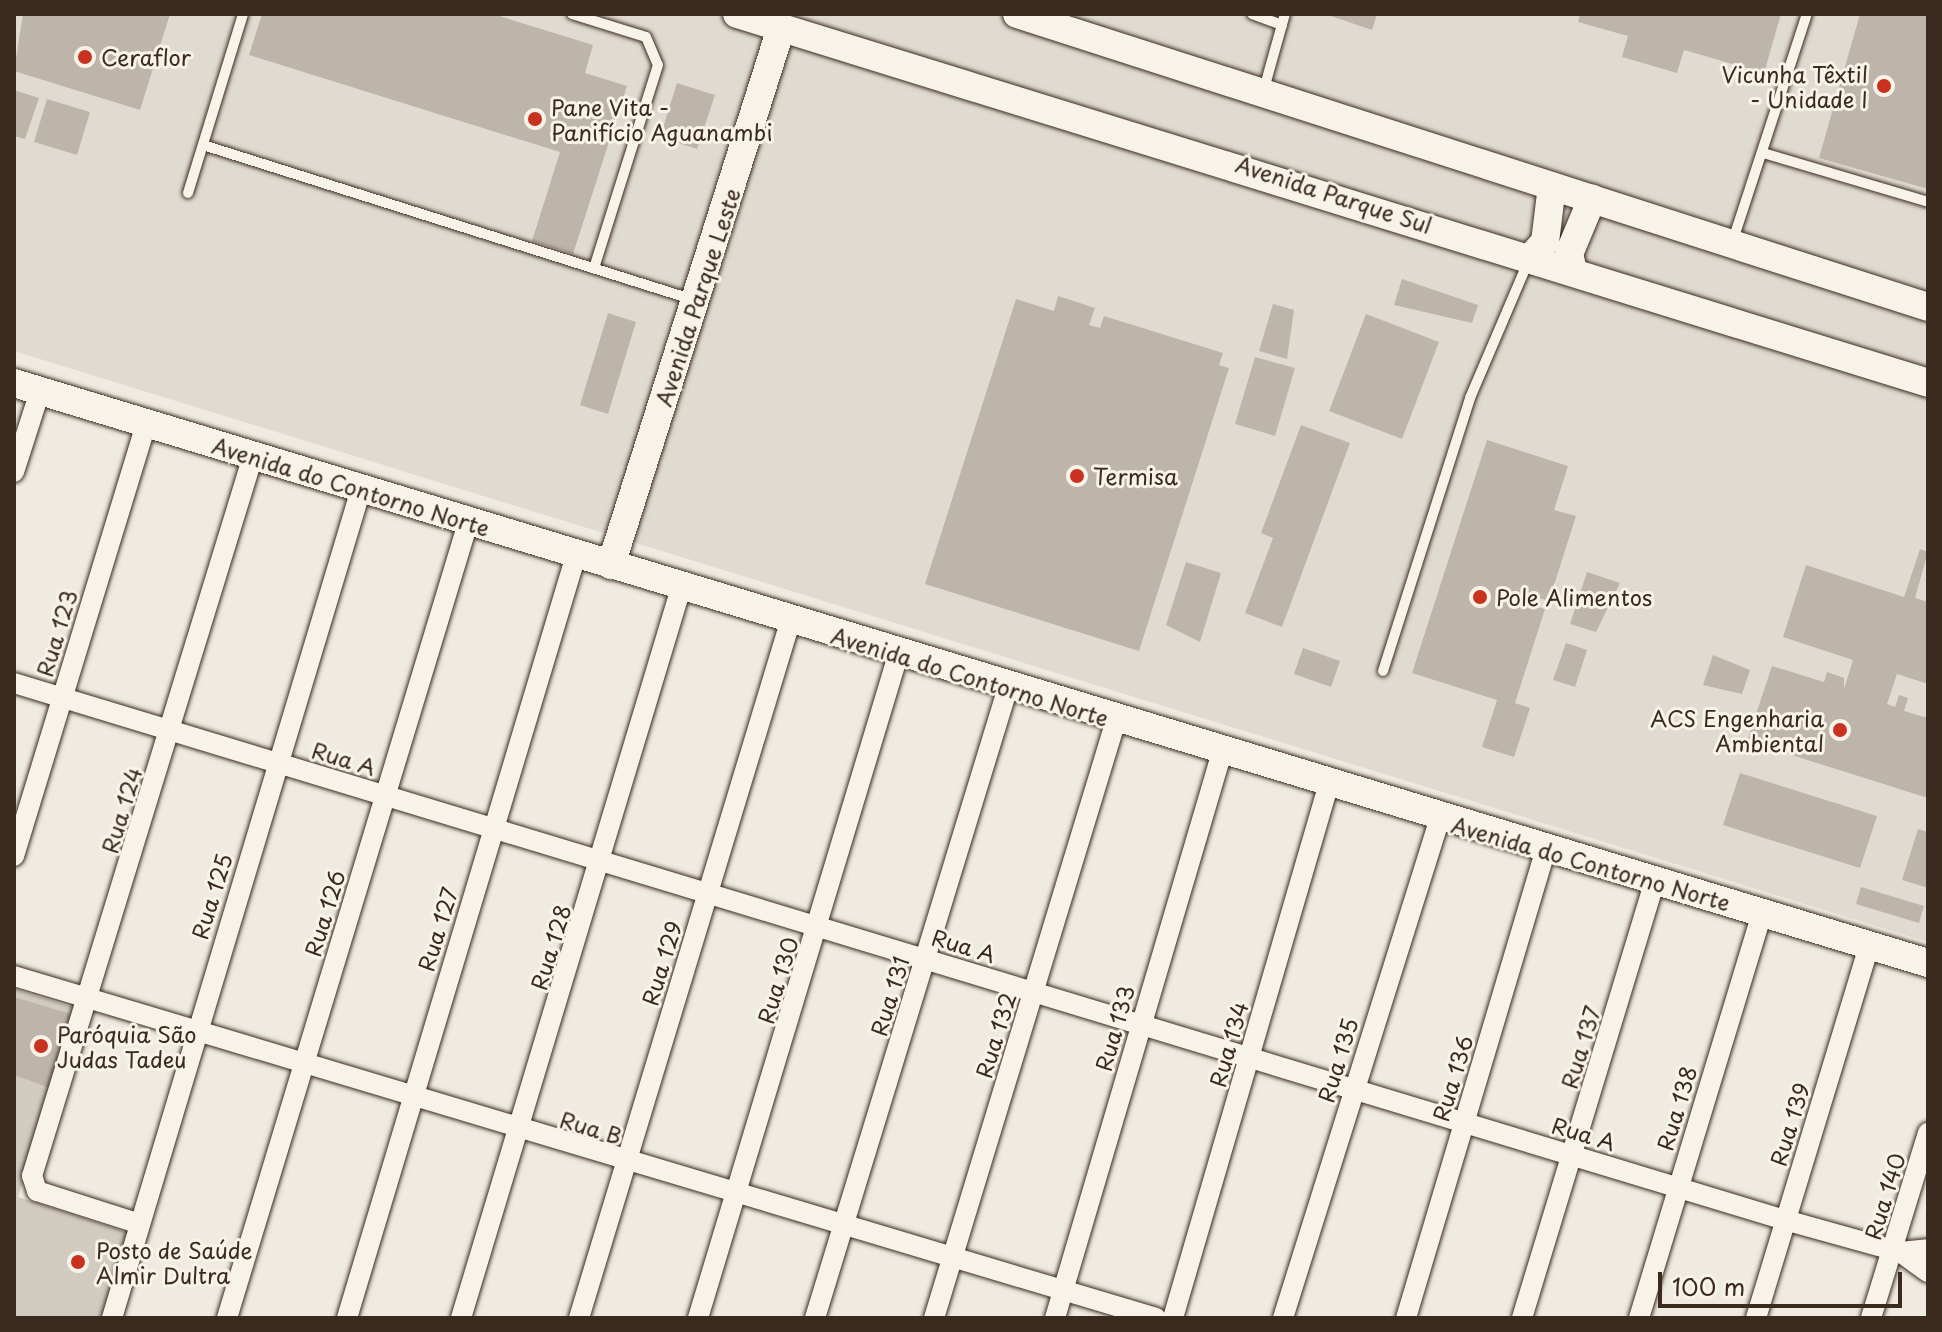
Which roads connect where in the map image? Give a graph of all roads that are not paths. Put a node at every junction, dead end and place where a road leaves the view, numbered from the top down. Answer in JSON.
{"nodes":[{"id":1,"x":243,"y":14,"type":"edge"},
{"id":2,"x":572,"y":14,"type":"edge"},
{"id":3,"x":737,"y":14,"type":"edge"},
{"id":4,"x":1017,"y":14,"type":"edge"},
{"id":5,"x":1252,"y":14,"type":"edge"},
{"id":6,"x":1807,"y":14,"type":"edge"},
{"id":7,"x":1284,"y":19,"type":"edge"},
{"id":8,"x":781,"y":28,"type":"junction"},
{"id":9,"x":1264,"y":91,"type":"junction"},
{"id":10,"x":203,"y":145,"type":"junction"},
{"id":11,"x":1763,"y":153,"type":"junction"},
{"id":12,"x":1552,"y":186,"type":"junction"},
{"id":13,"x":188,"y":193,"type":"dead end"},
{"id":14,"x":1592,"y":199,"type":"junction"},
{"id":15,"x":1928,"y":202,"type":"edge"},
{"id":16,"x":1733,"y":243,"type":"junction"},
{"id":17,"x":1531,"y":257,"type":"junction"},
{"id":18,"x":594,"y":268,"type":"junction"},
{"id":19,"x":1573,"y":271,"type":"junction"},
{"id":20,"x":696,"y":300,"type":"junction"},
{"id":21,"x":1928,"y":307,"type":"edge"},
{"id":22,"x":1928,"y":383,"type":"edge"},
{"id":23,"x":27,"y":387,"type":"edge"},
{"id":24,"x":146,"y":424,"type":"junction"},
{"id":25,"x":253,"y":456,"type":"junction"},
{"id":26,"x":14,"y":472,"type":"edge"},
{"id":27,"x":361,"y":489,"type":"junction"},
{"id":28,"x":468,"y":523,"type":"junction"},
{"id":29,"x":576,"y":555,"type":"junction"},
{"id":30,"x":611,"y":565,"type":"junction"},
{"id":31,"x":681,"y":588,"type":"junction"},
{"id":32,"x":790,"y":622,"type":"junction"},
{"id":33,"x":898,"y":655,"type":"junction"},
{"id":34,"x":1383,"y":671,"type":"dead end"},
{"id":35,"x":14,"y":683,"type":"edge"},
{"id":36,"x":1008,"y":687,"type":"junction"},
{"id":37,"x":61,"y":698,"type":"junction"},
{"id":38,"x":1116,"y":720,"type":"junction"},
{"id":39,"x":170,"y":730,"type":"junction"},
{"id":40,"x":1222,"y":752,"type":"junction"},
{"id":41,"x":277,"y":762,"type":"junction"},
{"id":42,"x":1329,"y":783,"type":"junction"},
{"id":43,"x":384,"y":796,"type":"junction"},
{"id":44,"x":1440,"y":818,"type":"junction"},
{"id":45,"x":492,"y":830,"type":"junction"},
{"id":46,"x":1545,"y":851,"type":"junction"},
{"id":47,"x":14,"y":856,"type":"edge"},
{"id":48,"x":602,"y":861,"type":"junction"},
{"id":49,"x":1655,"y":881,"type":"junction"},
{"id":50,"x":707,"y":893,"type":"junction"},
{"id":51,"x":1762,"y":913,"type":"junction"},
{"id":52,"x":819,"y":926,"type":"junction"},
{"id":53,"x":1869,"y":946,"type":"junction"},
{"id":54,"x":925,"y":958,"type":"junction"},
{"id":55,"x":1928,"y":963,"type":"edge"},
{"id":56,"x":14,"y":976,"type":"edge"},
{"id":57,"x":1033,"y":992,"type":"junction"},
{"id":58,"x":89,"y":999,"type":"junction"},
{"id":59,"x":1140,"y":1025,"type":"junction"},
{"id":60,"x":195,"y":1032,"type":"junction"},
{"id":61,"x":1249,"y":1055,"type":"junction"},
{"id":62,"x":304,"y":1063,"type":"junction"},
{"id":63,"x":1354,"y":1086,"type":"junction"},
{"id":64,"x":412,"y":1098,"type":"junction"},
{"id":65,"x":1464,"y":1121,"type":"junction"},
{"id":66,"x":519,"y":1130,"type":"junction"},
{"id":67,"x":1928,"y":1133,"type":"edge"},
{"id":68,"x":1573,"y":1154,"type":"junction"},
{"id":69,"x":624,"y":1162,"type":"junction"},
{"id":70,"x":1677,"y":1186,"type":"junction"},
{"id":71,"x":736,"y":1193,"type":"junction"},
{"id":72,"x":1785,"y":1220,"type":"junction"},
{"id":73,"x":137,"y":1223,"type":"junction"},
{"id":74,"x":843,"y":1227,"type":"junction"},
{"id":75,"x":1928,"y":1249,"type":"edge"},
{"id":76,"x":1896,"y":1251,"type":"junction"},
{"id":77,"x":952,"y":1259,"type":"junction"},
{"id":78,"x":1928,"y":1272,"type":"edge"},
{"id":79,"x":1063,"y":1291,"type":"junction"},
{"id":80,"x":112,"y":1318,"type":"edge"},
{"id":81,"x":227,"y":1318,"type":"edge"},
{"id":82,"x":347,"y":1318,"type":"edge"},
{"id":83,"x":461,"y":1318,"type":"edge"},
{"id":84,"x":579,"y":1318,"type":"edge"},
{"id":85,"x":698,"y":1318,"type":"edge"},
{"id":86,"x":815,"y":1318,"type":"edge"},
{"id":87,"x":934,"y":1318,"type":"edge"},
{"id":88,"x":1055,"y":1318,"type":"edge"},
{"id":89,"x":1156,"y":1318,"type":"edge"},
{"id":90,"x":1173,"y":1318,"type":"edge"},
{"id":91,"x":1283,"y":1318,"type":"edge"},
{"id":92,"x":1406,"y":1318,"type":"edge"},
{"id":93,"x":1522,"y":1318,"type":"edge"},
{"id":94,"x":1639,"y":1318,"type":"edge"},
{"id":95,"x":1756,"y":1318,"type":"edge"},
{"id":96,"x":1871,"y":1318,"type":"edge"}],
"edges":[{"from":1,"to":10,"type":"lane"},
{"from":2,"to":18,"type":"lane"},
{"from":3,"to":8,"type":"street","name":"Avenida Parque Sul"},
{"from":4,"to":9,"type":"street"},
{"from":5,"to":7,"type":"lane"},
{"from":6,"to":11,"type":"lane"},
{"from":7,"to":9,"type":"lane"},
{"from":8,"to":17,"type":"street","name":"Avenida Parque Sul"},
{"from":8,"to":20,"type":"street","name":"Avenida Parque Leste"},
{"from":9,"to":12,"type":"street"},
{"from":10,"to":13,"type":"lane"},
{"from":10,"to":18,"type":"lane"},
{"from":11,"to":15,"type":"lane"},
{"from":11,"to":16,"type":"lane"},
{"from":12,"to":14,"type":"street"},
{"from":12,"to":17,"type":"street"},
{"from":14,"to":16,"type":"street"},
{"from":14,"to":19,"type":"street"},
{"from":16,"to":21,"type":"street"},
{"from":17,"to":19,"type":"street","name":"Avenida Parque Sul"},
{"from":17,"to":34,"type":"lane"},
{"from":18,"to":20,"type":"lane"},
{"from":19,"to":22,"type":"street","name":"Avenida Parque Sul"},
{"from":20,"to":30,"type":"street","name":"Avenida Parque Leste"},
{"from":23,"to":24,"type":"street","name":"Avenida do Contorno Norte"},
{"from":23,"to":26,"type":"street"},
{"from":24,"to":25,"type":"street","name":"Avenida do Contorno Norte"},
{"from":24,"to":37,"type":"street","name":"Rua 123"},
{"from":25,"to":27,"type":"street","name":"Avenida do Contorno Norte"},
{"from":25,"to":39,"type":"street","name":"Rua 124"},
{"from":27,"to":28,"type":"street","name":"Avenida do Contorno Norte"},
{"from":27,"to":41,"type":"street","name":"Rua 125"},
{"from":28,"to":29,"type":"street","name":"Avenida do Contorno Norte"},
{"from":28,"to":43,"type":"street","name":"Rua 126"},
{"from":29,"to":30,"type":"street","name":"Avenida do Contorno Norte"},
{"from":29,"to":45,"type":"street","name":"Rua 127"},
{"from":30,"to":31,"type":"street","name":"Avenida do Contorno Norte"},
{"from":31,"to":32,"type":"street","name":"Avenida do Contorno Norte"},
{"from":31,"to":48,"type":"street","name":"Rua 128"},
{"from":32,"to":33,"type":"street","name":"Avenida do Contorno Norte"},
{"from":32,"to":50,"type":"street","name":"Rua 129"},
{"from":33,"to":36,"type":"street","name":"Avenida do Contorno Norte"},
{"from":33,"to":52,"type":"street","name":"Rua 130"},
{"from":35,"to":37,"type":"street","name":"Rua A"},
{"from":36,"to":38,"type":"street","name":"Avenida do Contorno Norte"},
{"from":36,"to":54,"type":"street","name":"Rua 131"},
{"from":37,"to":39,"type":"street","name":"Rua A"},
{"from":37,"to":47,"type":"street","name":"Rua 123"},
{"from":38,"to":40,"type":"street","name":"Avenida do Contorno Norte"},
{"from":38,"to":57,"type":"street","name":"Rua 132"},
{"from":39,"to":41,"type":"street","name":"Rua A"},
{"from":39,"to":58,"type":"street","name":"Rua 124"},
{"from":40,"to":42,"type":"street","name":"Avenida do Contorno Norte"},
{"from":40,"to":59,"type":"street","name":"Rua 133"},
{"from":41,"to":43,"type":"street","name":"Rua A"},
{"from":41,"to":60,"type":"street","name":"Rua 125"},
{"from":42,"to":44,"type":"street","name":"Avenida do Contorno Norte"},
{"from":42,"to":61,"type":"street","name":"Rua 134"},
{"from":43,"to":45,"type":"street","name":"Rua A"},
{"from":43,"to":62,"type":"street","name":"Rua 126"},
{"from":44,"to":46,"type":"street","name":"Avenida do Contorno Norte"},
{"from":44,"to":63,"type":"street","name":"Rua 135"},
{"from":45,"to":48,"type":"street","name":"Rua A"},
{"from":45,"to":64,"type":"street","name":"Rua 127"},
{"from":46,"to":49,"type":"street","name":"Avenida do Contorno Norte"},
{"from":46,"to":65,"type":"street","name":"Rua 136"},
{"from":48,"to":50,"type":"street","name":"Rua A"},
{"from":48,"to":66,"type":"street","name":"Rua 128"},
{"from":49,"to":51,"type":"street","name":"Avenida do Contorno Norte"},
{"from":49,"to":68,"type":"street","name":"Rua 137"},
{"from":50,"to":52,"type":"street","name":"Rua A"},
{"from":50,"to":69,"type":"street","name":"Rua 129"},
{"from":51,"to":53,"type":"street","name":"Avenida do Contorno Norte"},
{"from":51,"to":70,"type":"street","name":"Rua 138"},
{"from":52,"to":54,"type":"street","name":"Rua A"},
{"from":52,"to":71,"type":"street","name":"Rua 130"},
{"from":53,"to":55,"type":"street","name":"Avenida do Contorno Norte"},
{"from":53,"to":72,"type":"street","name":"Rua 139"},
{"from":54,"to":57,"type":"street","name":"Rua A"},
{"from":54,"to":74,"type":"street","name":"Rua 131"},
{"from":56,"to":58,"type":"street","name":"Rua B"},
{"from":57,"to":59,"type":"street","name":"Rua A"},
{"from":57,"to":77,"type":"street","name":"Rua 132"},
{"from":58,"to":60,"type":"street","name":"Rua B"},
{"from":58,"to":73,"type":"street","name":"Rua 124"},
{"from":59,"to":61,"type":"street","name":"Rua A"},
{"from":59,"to":79,"type":"street","name":"Rua 133"},
{"from":60,"to":62,"type":"street","name":"Rua B"},
{"from":60,"to":73,"type":"street","name":"Rua 125"},
{"from":61,"to":63,"type":"street","name":"Rua A"},
{"from":61,"to":90,"type":"street","name":"Rua 134"},
{"from":62,"to":64,"type":"street","name":"Rua B"},
{"from":62,"to":81,"type":"street","name":"Rua 126"},
{"from":63,"to":65,"type":"street","name":"Rua A"},
{"from":63,"to":91,"type":"street","name":"Rua 135"},
{"from":64,"to":66,"type":"street","name":"Rua B"},
{"from":64,"to":82,"type":"street","name":"Rua 127"},
{"from":65,"to":68,"type":"street","name":"Rua A"},
{"from":65,"to":92,"type":"street","name":"Rua 136"},
{"from":66,"to":69,"type":"street","name":"Rua B"},
{"from":66,"to":83,"type":"street","name":"Rua 128"},
{"from":67,"to":76,"type":"street","name":"Rua 140"},
{"from":68,"to":70,"type":"street","name":"Rua A"},
{"from":68,"to":93,"type":"street","name":"Rua 137"},
{"from":69,"to":71,"type":"street","name":"Rua B"},
{"from":69,"to":84,"type":"street","name":"Rua 129"},
{"from":70,"to":72,"type":"street","name":"Rua A"},
{"from":70,"to":94,"type":"street","name":"Rua 138"},
{"from":71,"to":74,"type":"street","name":"Rua B"},
{"from":71,"to":85,"type":"street","name":"Rua 130"},
{"from":72,"to":76,"type":"street","name":"Rua A"},
{"from":72,"to":95,"type":"street","name":"Rua 139"},
{"from":73,"to":80,"type":"street","name":"Rua 125"},
{"from":74,"to":77,"type":"street","name":"Rua B"},
{"from":74,"to":86,"type":"street","name":"Rua 131"},
{"from":75,"to":76,"type":"street","name":"Rua A"},
{"from":76,"to":78,"type":"street","name":"Rua A"},
{"from":76,"to":96,"type":"street","name":"Rua 140"},
{"from":77,"to":79,"type":"street","name":"Rua B"},
{"from":77,"to":87,"type":"street","name":"Rua 132"},
{"from":79,"to":88,"type":"street","name":"Rua 133"},
{"from":79,"to":89,"type":"street","name":"Rua B"}]}
